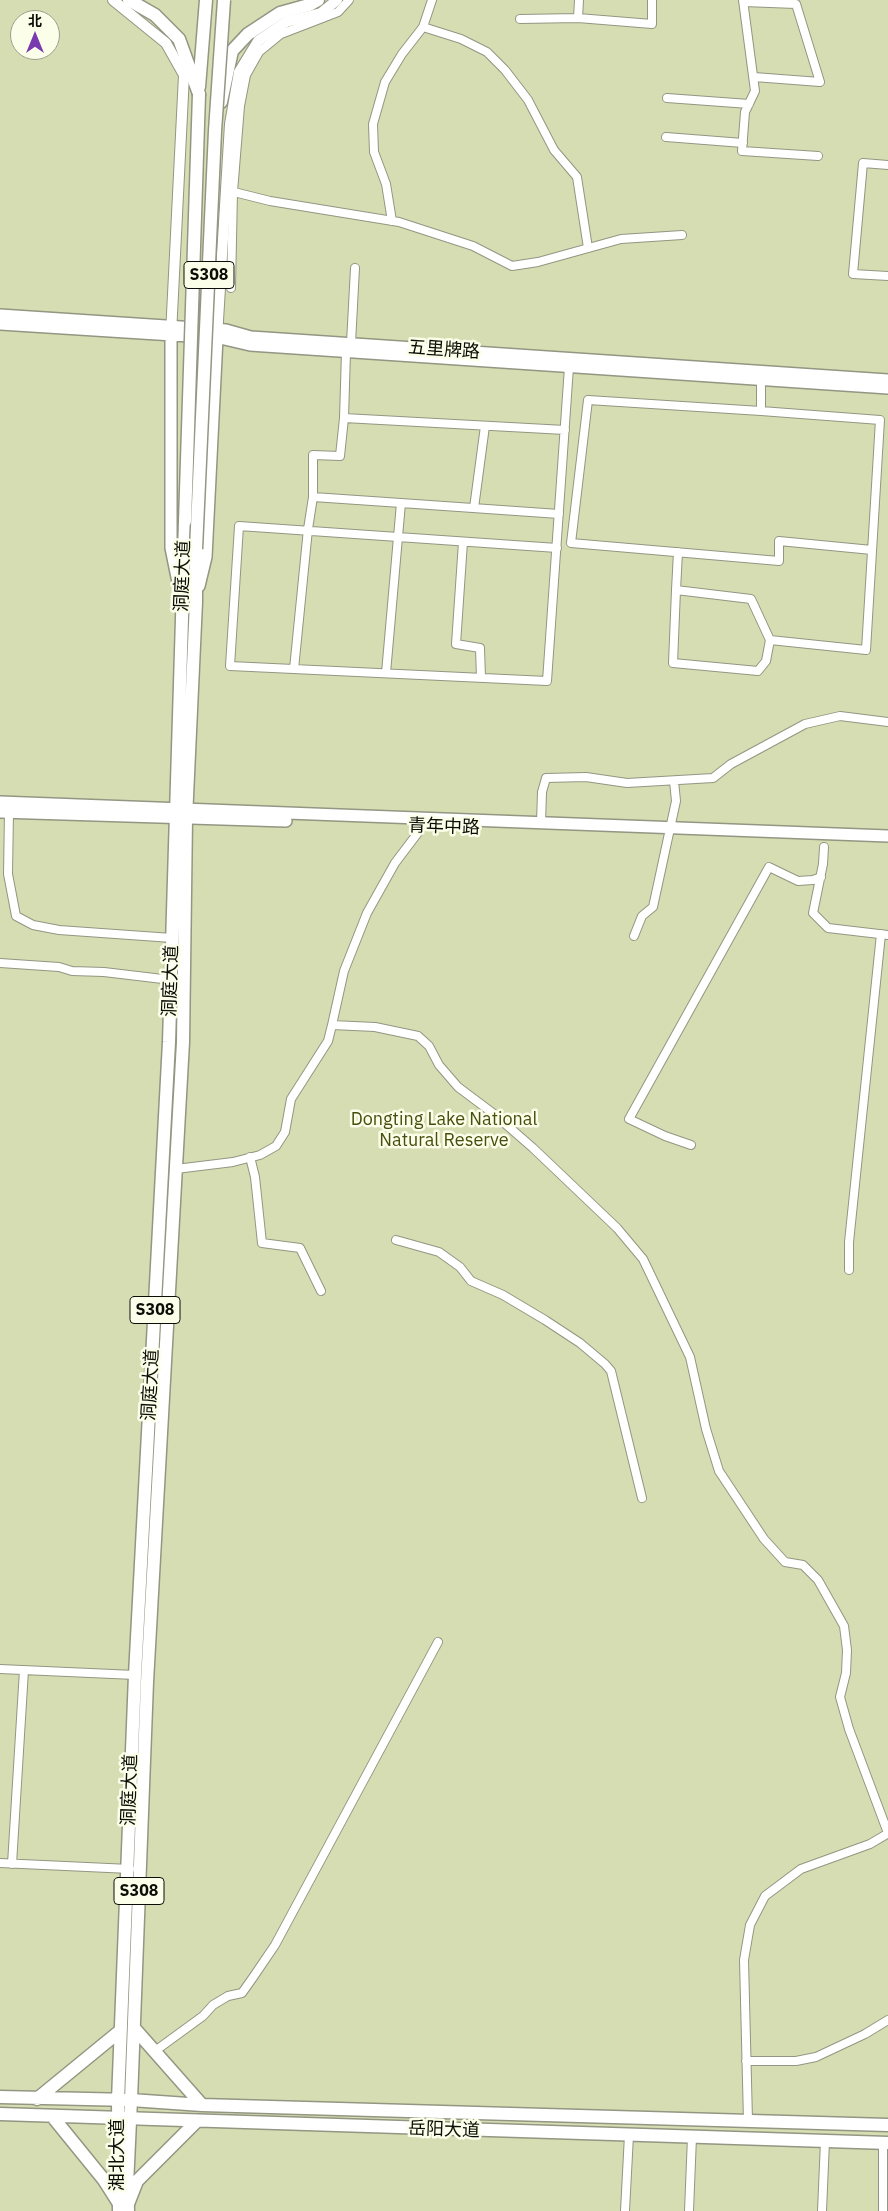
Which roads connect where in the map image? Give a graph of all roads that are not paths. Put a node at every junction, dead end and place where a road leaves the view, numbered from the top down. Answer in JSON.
{"nodes":[{"id":1,"x":113,"y":0,"type":"edge"},
{"id":2,"x":128,"y":0,"type":"edge"},
{"id":3,"x":206,"y":0,"type":"edge"},
{"id":4,"x":224,"y":0,"type":"edge"},
{"id":5,"x":318,"y":0,"type":"edge"},
{"id":6,"x":337,"y":0,"type":"edge"},
{"id":7,"x":349,"y":0,"type":"edge"},
{"id":8,"x":432,"y":0,"type":"edge"},
{"id":9,"x":579,"y":0,"type":"edge"},
{"id":10,"x":652,"y":0,"type":"edge"},
{"id":11,"x":744,"y":1,"type":"edge"},
{"id":12,"x":578,"y":18,"type":"junction"},
{"id":13,"x":520,"y":19,"type":"dead end"},
{"id":14,"x":423,"y":27,"type":"junction"},
{"id":15,"x":754,"y":77,"type":"junction"},
{"id":16,"x":199,"y":94,"type":"junction"},
{"id":17,"x":667,"y":98,"type":"dead end"},
{"id":18,"x":748,"y":104,"type":"junction"},
{"id":19,"x":215,"y":131,"type":"junction"},
{"id":20,"x":666,"y":137,"type":"dead end"},
{"id":21,"x":743,"y":143,"type":"junction"},
{"id":22,"x":818,"y":156,"type":"dead end"},
{"id":23,"x":888,"y":165,"type":"edge"},
{"id":24,"x":229,"y":191,"type":"junction"},
{"id":25,"x":392,"y":221,"type":"junction"},
{"id":26,"x":682,"y":235,"type":"dead end"},
{"id":27,"x":588,"y":248,"type":"junction"},
{"id":28,"x":355,"y":268,"type":"dead end"},
{"id":29,"x":888,"y":276,"type":"edge"},
{"id":30,"x":230,"y":288,"type":"dead end"},
{"id":31,"x":0,"y":315,"type":"edge"},
{"id":32,"x":0,"y":324,"type":"edge"},
{"id":33,"x":171,"y":331,"type":"junction"},
{"id":34,"x":218,"y":335,"type":"junction"},
{"id":35,"x":349,"y":348,"type":"junction"},
{"id":36,"x":569,"y":366,"type":"junction"},
{"id":37,"x":761,"y":379,"type":"junction"},
{"id":38,"x":888,"y":380,"type":"edge"},
{"id":39,"x":888,"y":388,"type":"edge"},
{"id":40,"x":761,"y":411,"type":"junction"},
{"id":41,"x":344,"y":418,"type":"junction"},
{"id":42,"x":485,"y":426,"type":"junction"},
{"id":43,"x":565,"y":430,"type":"junction"},
{"id":44,"x":314,"y":497,"type":"junction"},
{"id":45,"x":401,"y":503,"type":"junction"},
{"id":46,"x":474,"y":508,"type":"junction"},
{"id":47,"x":559,"y":514,"type":"junction"},
{"id":48,"x":308,"y":529,"type":"junction"},
{"id":49,"x":397,"y":537,"type":"junction"},
{"id":50,"x":462,"y":542,"type":"junction"},
{"id":51,"x":557,"y":548,"type":"junction"},
{"id":52,"x":872,"y":550,"type":"junction"},
{"id":53,"x":678,"y":552,"type":"junction"},
{"id":54,"x":676,"y":590,"type":"junction"},
{"id":55,"x":196,"y":602,"type":"junction"},
{"id":56,"x":182,"y":606,"type":"junction"},
{"id":57,"x":770,"y":640,"type":"junction"},
{"id":58,"x":294,"y":669,"type":"junction"},
{"id":59,"x":386,"y":673,"type":"junction"},
{"id":60,"x":481,"y":678,"type":"junction"},
{"id":61,"x":888,"y":722,"type":"edge"},
{"id":62,"x":674,"y":781,"type":"junction"},
{"id":63,"x":0,"y":802,"type":"edge"},
{"id":64,"x":4,"y":812,"type":"edge"},
{"id":65,"x":181,"y":814,"type":"junction"},
{"id":66,"x":541,"y":823,"type":"junction"},
{"id":67,"x":423,"y":826,"type":"junction"},
{"id":68,"x":669,"y":831,"type":"junction"},
{"id":69,"x":888,"y":836,"type":"edge"},
{"id":70,"x":888,"y":842,"type":"edge"},
{"id":71,"x":824,"y":847,"type":"dead end"},
{"id":72,"x":821,"y":877,"type":"junction"},
{"id":73,"x":884,"y":935,"type":"edge"},
{"id":74,"x":634,"y":936,"type":"dead end"},
{"id":75,"x":172,"y":938,"type":"junction"},
{"id":76,"x":0,"y":963,"type":"edge"},
{"id":77,"x":171,"y":980,"type":"junction"},
{"id":78,"x":332,"y":1025,"type":"junction"},
{"id":79,"x":691,"y":1145,"type":"dead end"},
{"id":80,"x":250,"y":1157,"type":"junction"},
{"id":81,"x":176,"y":1169,"type":"junction"},
{"id":82,"x":396,"y":1240,"type":"dead end"},
{"id":83,"x":849,"y":1270,"type":"dead end"},
{"id":84,"x":321,"y":1291,"type":"dead end"},
{"id":85,"x":642,"y":1498,"type":"dead end"},
{"id":86,"x":438,"y":1642,"type":"dead end"},
{"id":87,"x":0,"y":1669,"type":"edge"},
{"id":88,"x":24,"y":1670,"type":"junction"},
{"id":89,"x":135,"y":1675,"type":"junction"},
{"id":90,"x":887,"y":1833,"type":"edge"},
{"id":91,"x":0,"y":1863,"type":"edge"},
{"id":92,"x":12,"y":1864,"type":"junction"},
{"id":93,"x":127,"y":1869,"type":"junction"},
{"id":94,"x":140,"y":1870,"type":"junction"},
{"id":95,"x":888,"y":2020,"type":"edge"},
{"id":96,"x":134,"y":2028,"type":"junction"},
{"id":97,"x":120,"y":2031,"type":"junction"},
{"id":98,"x":155,"y":2051,"type":"junction"},
{"id":99,"x":746,"y":2061,"type":"junction"},
{"id":100,"x":0,"y":2098,"type":"edge"},
{"id":101,"x":37,"y":2099,"type":"junction"},
{"id":102,"x":125,"y":2100,"type":"junction"},
{"id":103,"x":202,"y":2104,"type":"junction"},
{"id":104,"x":0,"y":2114,"type":"edge"},
{"id":105,"x":52,"y":2116,"type":"junction"},
{"id":106,"x":124,"y":2118,"type":"junction"},
{"id":107,"x":748,"y":2121,"type":"junction"},
{"id":108,"x":196,"y":2122,"type":"junction"},
{"id":109,"x":888,"y":2125,"type":"edge"},
{"id":110,"x":629,"y":2135,"type":"junction"},
{"id":111,"x":692,"y":2137,"type":"junction"},
{"id":112,"x":825,"y":2141,"type":"junction"},
{"id":113,"x":885,"y":2143,"type":"edge"},
{"id":114,"x":123,"y":2207,"type":"edge"},
{"id":115,"x":625,"y":2211,"type":"edge"},
{"id":116,"x":689,"y":2211,"type":"edge"},
{"id":117,"x":822,"y":2211,"type":"edge"},
{"id":118,"x":882,"y":2211,"type":"edge"}],
"edges":[{"from":1,"to":33,"type":"street"},
{"from":2,"to":16,"type":"main road"},
{"from":3,"to":16,"type":"main road","number":"S308"},
{"from":4,"to":19,"type":"main road","number":"S308","bridge":true},
{"from":5,"to":19,"type":"main road","bridge":true},
{"from":6,"to":24,"type":"street"},
{"from":7,"to":24,"type":"street"},
{"from":8,"to":14,"type":"street"},
{"from":9,"to":12,"type":"street"},
{"from":10,"to":12,"type":"street"},
{"from":11,"to":15,"type":"street"},
{"from":11,"to":15,"type":"street"},
{"from":12,"to":13,"type":"street"},
{"from":14,"to":25,"type":"street"},
{"from":14,"to":27,"type":"street"},
{"from":15,"to":18,"type":"street"},
{"from":16,"to":56,"type":"main road","name":"洞庭大道","number":"S308","bridge":true},
{"from":17,"to":18,"type":"street"},
{"from":18,"to":21,"type":"street"},
{"from":19,"to":55,"type":"main road","name":"洞庭大道","number":"S308","bridge":true},
{"from":20,"to":21,"type":"street"},
{"from":21,"to":22,"type":"street"},
{"from":23,"to":29,"type":"street"},
{"from":24,"to":25,"type":"street"},
{"from":24,"to":30,"type":"street"},
{"from":24,"to":34,"type":"street"},
{"from":25,"to":27,"type":"street"},
{"from":26,"to":27,"type":"street"},
{"from":28,"to":35,"type":"street"},
{"from":31,"to":33,"type":"main road","name":"五里牌路"},
{"from":32,"to":33,"type":"main road","name":"五里牌路"},
{"from":33,"to":34,"type":"main road","name":"五里牌路"},
{"from":33,"to":56,"type":"main road"},
{"from":34,"to":35,"type":"main road","name":"五里牌路"},
{"from":34,"to":35,"type":"main road","name":"五里牌路"},
{"from":34,"to":55,"type":"main road"},
{"from":35,"to":36,"type":"main road","name":"五里牌路"},
{"from":35,"to":38,"type":"main road","name":"五里牌路"},
{"from":35,"to":41,"type":"street"},
{"from":36,"to":37,"type":"main road","name":"五里牌路"},
{"from":36,"to":43,"type":"street"},
{"from":37,"to":39,"type":"main road","name":"五里牌路"},
{"from":37,"to":40,"type":"street"},
{"from":40,"to":52,"type":"street"},
{"from":40,"to":53,"type":"street"},
{"from":41,"to":42,"type":"street"},
{"from":41,"to":44,"type":"street"},
{"from":42,"to":43,"type":"street"},
{"from":42,"to":46,"type":"street"},
{"from":43,"to":47,"type":"street"},
{"from":44,"to":45,"type":"street"},
{"from":44,"to":48,"type":"street"},
{"from":45,"to":46,"type":"street"},
{"from":45,"to":49,"type":"street"},
{"from":46,"to":47,"type":"street"},
{"from":47,"to":51,"type":"street"},
{"from":48,"to":49,"type":"street"},
{"from":48,"to":58,"type":"street"},
{"from":48,"to":58,"type":"street"},
{"from":49,"to":50,"type":"street"},
{"from":49,"to":59,"type":"street"},
{"from":50,"to":51,"type":"street"},
{"from":50,"to":60,"type":"street"},
{"from":51,"to":60,"type":"street"},
{"from":52,"to":53,"type":"street"},
{"from":52,"to":57,"type":"street"},
{"from":53,"to":54,"type":"street"},
{"from":54,"to":57,"type":"street"},
{"from":54,"to":57,"type":"street"},
{"from":55,"to":65,"type":"main road","name":"洞庭大道","number":"S308"},
{"from":56,"to":65,"type":"main road","name":"洞庭大道","number":"S308"},
{"from":58,"to":59,"type":"street"},
{"from":59,"to":60,"type":"street"},
{"from":61,"to":62,"type":"street"},
{"from":62,"to":66,"type":"street"},
{"from":62,"to":68,"type":"street"},
{"from":63,"to":65,"type":"main road","name":"青年中路"},
{"from":64,"to":65,"type":"main road","name":"青年中路"},
{"from":64,"to":75,"type":"street"},
{"from":65,"to":66,"type":"main road"},
{"from":65,"to":67,"type":"main road","name":"青年中路"},
{"from":65,"to":75,"type":"main road","name":"洞庭大道","number":"S308"},
{"from":65,"to":81,"type":"main road","name":"洞庭大道","number":"S308"},
{"from":66,"to":68,"type":"main road"},
{"from":67,"to":68,"type":"main road","name":"青年中路"},
{"from":67,"to":78,"type":"street"},
{"from":68,"to":69,"type":"main road"},
{"from":68,"to":70,"type":"main road","name":"青年中路"},
{"from":68,"to":74,"type":"street"},
{"from":71,"to":72,"type":"street"},
{"from":72,"to":73,"type":"street"},
{"from":72,"to":79,"type":"street"},
{"from":73,"to":83,"type":"street"},
{"from":75,"to":77,"type":"main road","name":"洞庭大道","number":"S308"},
{"from":76,"to":77,"type":"street"},
{"from":77,"to":89,"type":"main road","name":"洞庭大道","number":"S308"},
{"from":78,"to":80,"type":"street"},
{"from":78,"to":90,"type":"street"},
{"from":80,"to":81,"type":"street"},
{"from":80,"to":84,"type":"street"},
{"from":81,"to":94,"type":"main road","name":"洞庭大道","number":"S308"},
{"from":82,"to":85,"type":"street"},
{"from":86,"to":98,"type":"street"},
{"from":87,"to":88,"type":"street"},
{"from":88,"to":89,"type":"street"},
{"from":88,"to":92,"type":"street"},
{"from":89,"to":93,"type":"main road","name":"洞庭大道","number":"S308"},
{"from":90,"to":99,"type":"street"},
{"from":91,"to":92,"type":"street"},
{"from":92,"to":93,"type":"street"},
{"from":93,"to":94,"type":"street"},
{"from":93,"to":97,"type":"main road","name":"洞庭大道","number":"S308"},
{"from":94,"to":96,"type":"main road","name":"洞庭大道","number":"S308"},
{"from":95,"to":99,"type":"street"},
{"from":96,"to":98,"type":"main road"},
{"from":96,"to":102,"type":"main road","name":"洞庭大道","number":"S308"},
{"from":97,"to":101,"type":"main road"},
{"from":97,"to":102,"type":"main road","name":"洞庭大道","number":"S308"},
{"from":98,"to":103,"type":"main road"},
{"from":99,"to":107,"type":"street"},
{"from":100,"to":101,"type":"main road","name":"岳阳大道"},
{"from":101,"to":102,"type":"main road","name":"岳阳大道"},
{"from":102,"to":103,"type":"main road","name":"岳阳大道"},
{"from":102,"to":106,"type":"main road","name":"湘北大道","number":"S308"},
{"from":103,"to":107,"type":"main road","name":"岳阳大道"},
{"from":104,"to":105,"type":"main road","name":"岳阳大道"},
{"from":105,"to":106,"type":"main road","name":"岳阳大道"},
{"from":105,"to":114,"type":"main road"},
{"from":106,"to":108,"type":"main road","name":"岳阳大道"},
{"from":106,"to":114,"type":"main road","name":"湘北大道","number":"S308"},
{"from":107,"to":109,"type":"main road","name":"岳阳大道"},
{"from":108,"to":110,"type":"main road","name":"岳阳大道"},
{"from":108,"to":114,"type":"main road"},
{"from":110,"to":111,"type":"main road","name":"岳阳大道"},
{"from":110,"to":115,"type":"street"},
{"from":111,"to":112,"type":"main road","name":"岳阳大道"},
{"from":111,"to":116,"type":"street"},
{"from":112,"to":113,"type":"main road","name":"岳阳大道"},
{"from":112,"to":117,"type":"street"},
{"from":113,"to":118,"type":"street"}]}
